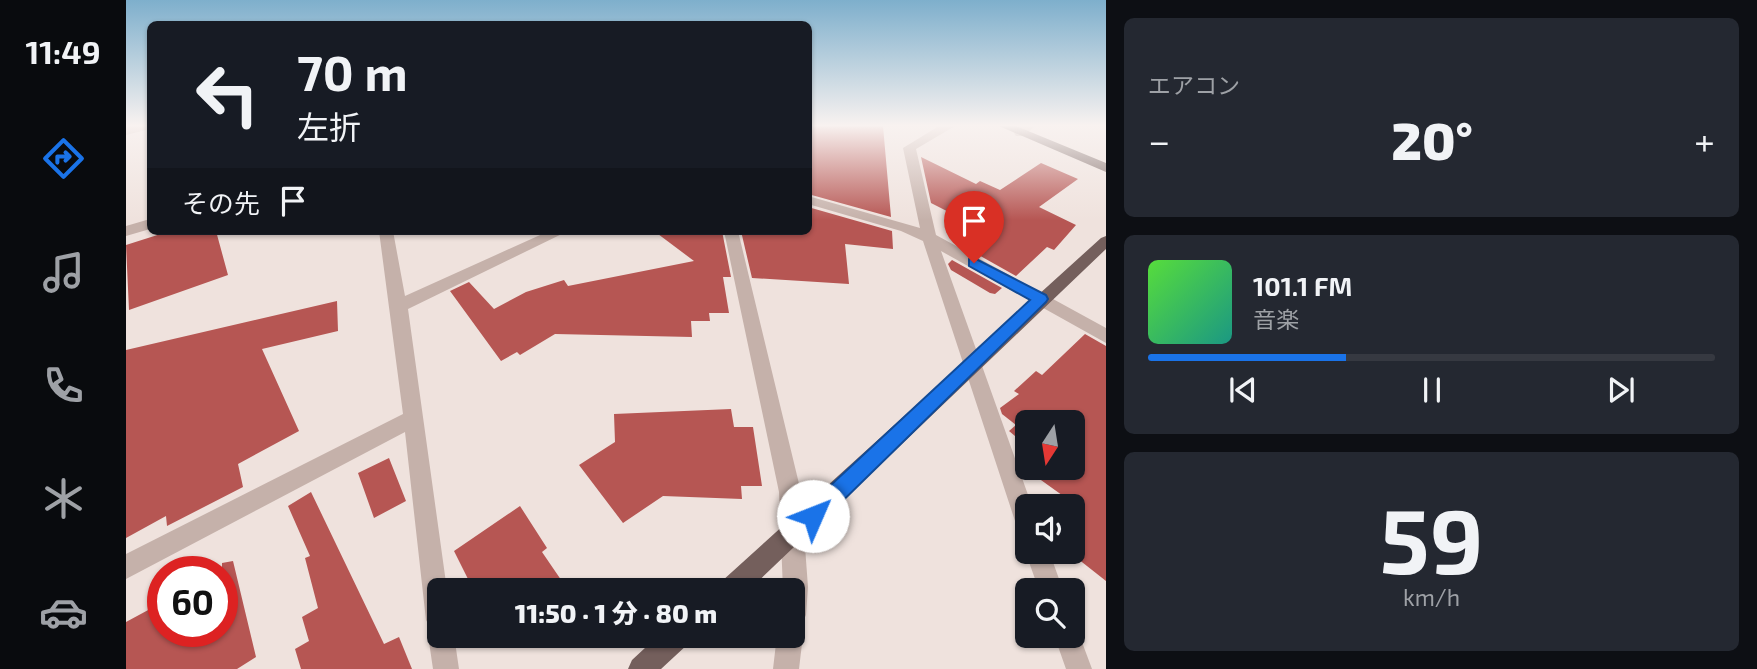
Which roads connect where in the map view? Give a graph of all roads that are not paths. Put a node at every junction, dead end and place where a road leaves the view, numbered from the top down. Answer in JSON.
{"nodes":[{"id":1,"x":911,"y":157,"type":"edge"},
{"id":2,"x":1083,"y":157,"type":"edge"},
{"id":3,"x":1106,"y":168,"type":"edge"},
{"id":4,"x":812,"y":201,"type":"edge"},
{"id":5,"x":147,"y":225,"type":"edge"},
{"id":6,"x":126,"y":231,"type":"edge"},
{"id":7,"x":387,"y":235,"type":"edge"},
{"id":8,"x":552,"y":235,"type":"edge"},
{"id":9,"x":732,"y":235,"type":"edge"},
{"id":10,"x":929,"y":238,"type":"junction"},
{"id":11,"x":1106,"y":241,"type":"edge"},
{"id":12,"x":1041,"y":299,"type":"junction"},
{"id":13,"x":399,"y":306,"type":"junction"},
{"id":14,"x":1106,"y":336,"type":"edge"},
{"id":15,"x":971,"y":365,"type":"junction"},
{"id":16,"x":412,"y":419,"type":"junction"},
{"id":17,"x":1016,"y":494,"type":"edge"},
{"id":18,"x":793,"y":535,"type":"junction"},
{"id":19,"x":126,"y":567,"type":"edge"},
{"id":20,"x":433,"y":578,"type":"edge"},
{"id":21,"x":745,"y":578,"type":"edge"},
{"id":22,"x":795,"y":578,"type":"edge"},
{"id":23,"x":443,"y":648,"type":"edge"},
{"id":24,"x":664,"y":648,"type":"edge"},
{"id":25,"x":788,"y":648,"type":"edge"},
{"id":26,"x":1072,"y":648,"type":"edge"},
{"id":27,"x":446,"y":669,"type":"edge"},
{"id":28,"x":641,"y":669,"type":"edge"},
{"id":29,"x":786,"y":669,"type":"edge"},
{"id":30,"x":1079,"y":669,"type":"edge"}],
"edges":[{"from":1,"to":10,"type":"street"},
{"from":2,"to":3,"type":"main road"},
{"from":4,"to":10,"type":"street"},
{"from":5,"to":6,"type":"street"},
{"from":7,"to":13,"type":"street"},
{"from":8,"to":13,"type":"street"},
{"from":9,"to":18,"type":"street"},
{"from":10,"to":12,"type":"street"},
{"from":10,"to":15,"type":"street"},
{"from":11,"to":12,"type":"main road"},
{"from":12,"to":14,"type":"street"},
{"from":12,"to":15,"type":"main road"},
{"from":13,"to":16,"type":"street"},
{"from":15,"to":17,"type":"street"},
{"from":15,"to":18,"type":"main road"},
{"from":16,"to":19,"type":"street"},
{"from":16,"to":20,"type":"street"},
{"from":18,"to":21,"type":"main road"},
{"from":18,"to":22,"type":"street"},
{"from":23,"to":27,"type":"street"},
{"from":24,"to":28,"type":"main road"},
{"from":25,"to":29,"type":"street"},
{"from":26,"to":30,"type":"street"}]}
